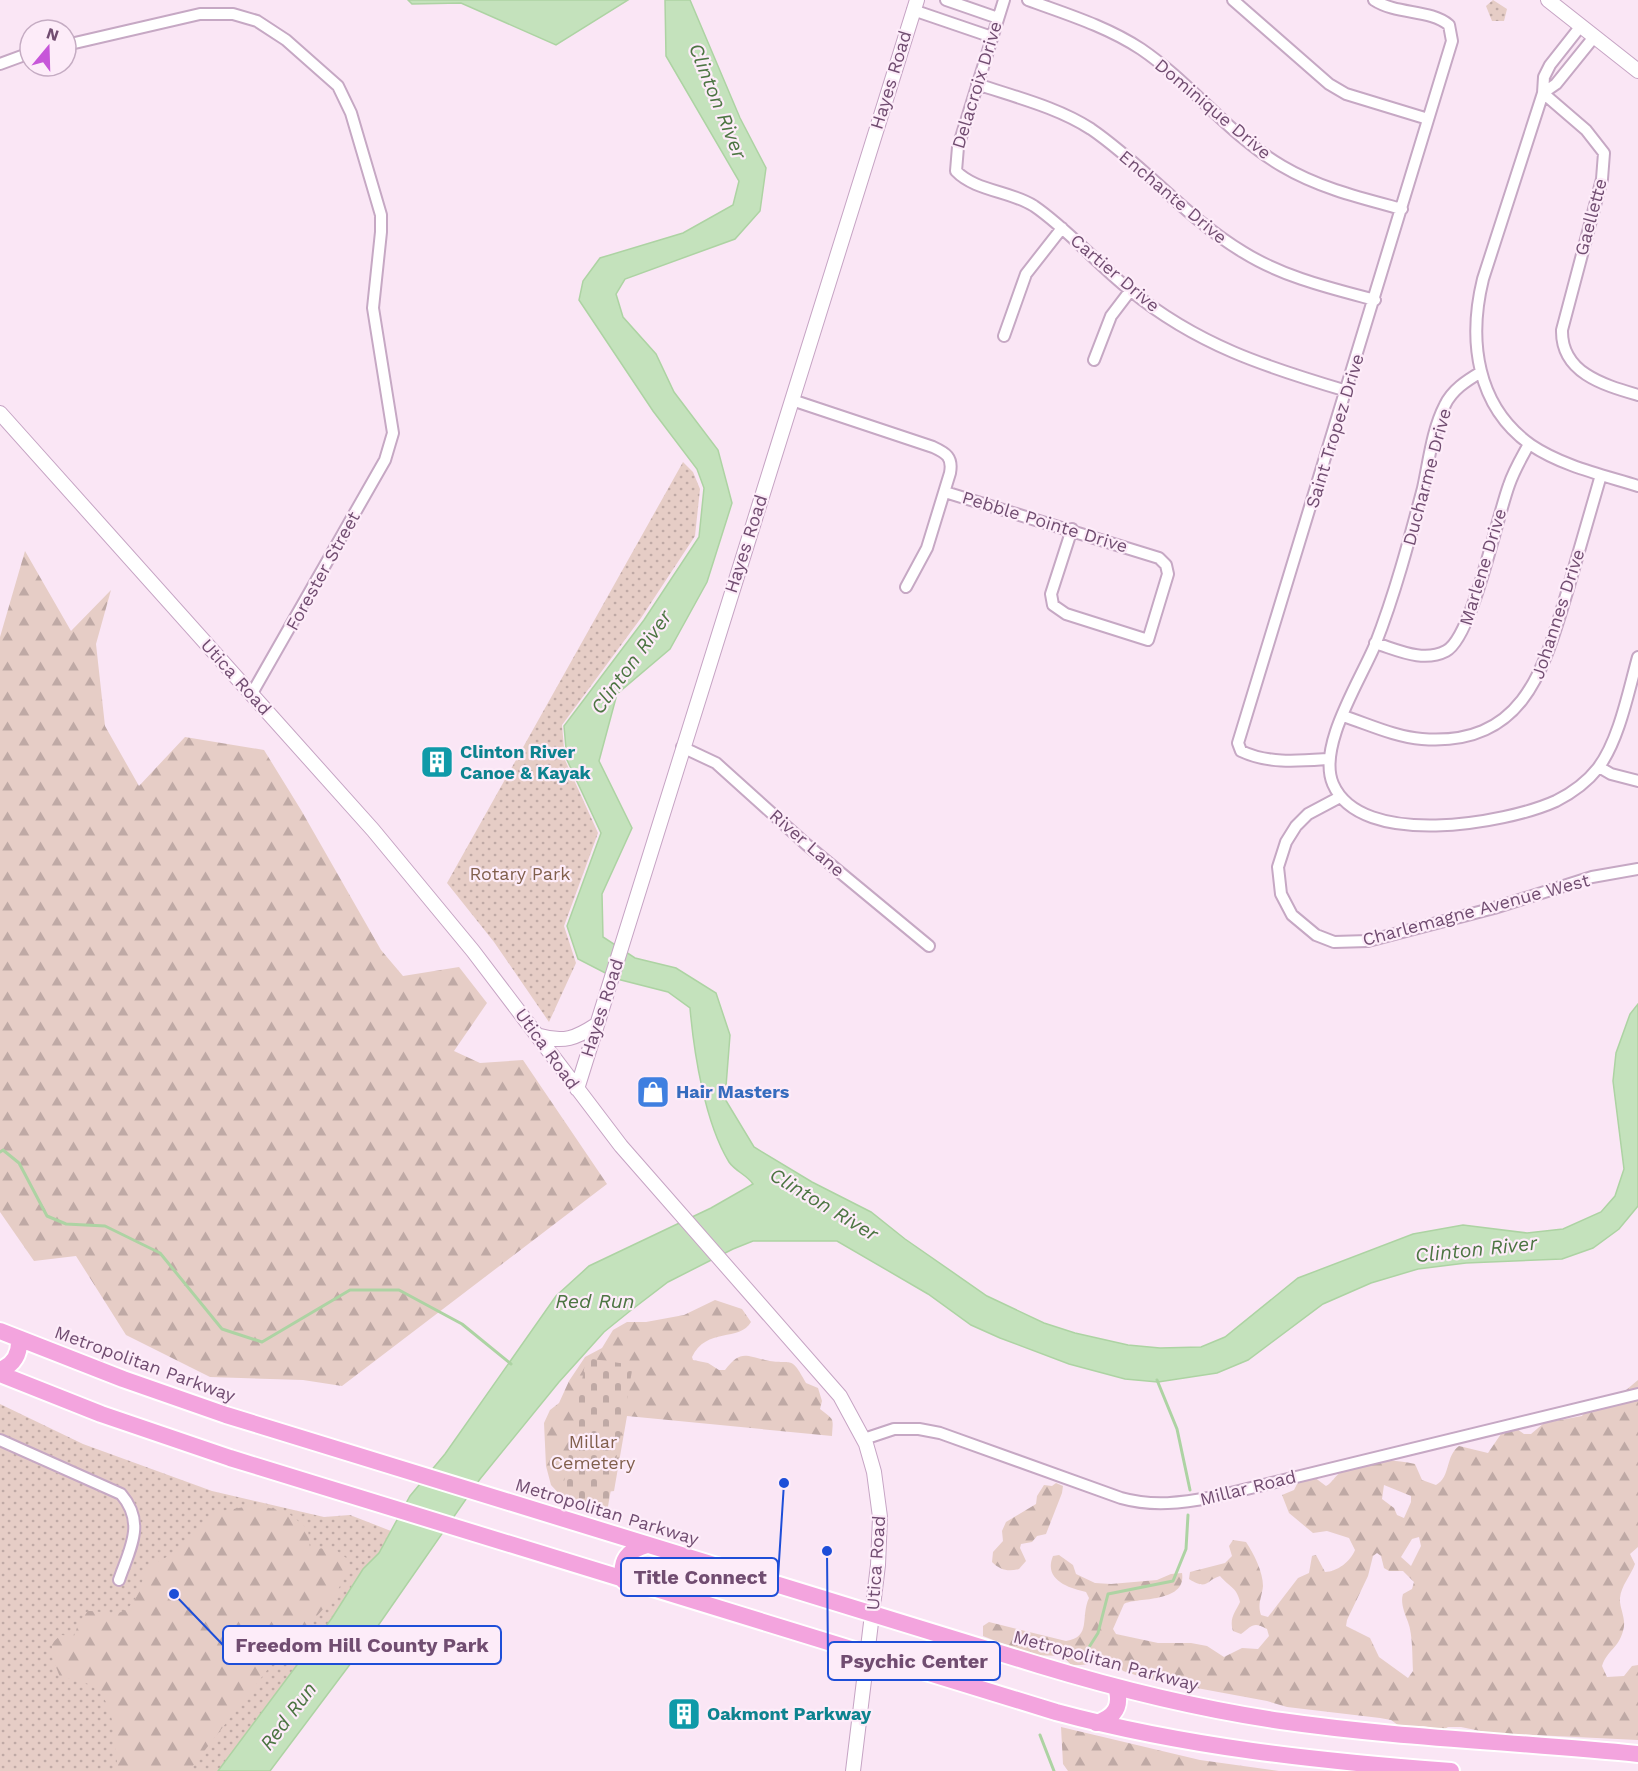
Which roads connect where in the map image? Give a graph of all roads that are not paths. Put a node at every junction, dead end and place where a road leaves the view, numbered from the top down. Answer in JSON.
{"nodes":[{"id":1,"x":946,"y":0,"type":"edge"},
{"id":2,"x":1004,"y":0,"type":"edge"},
{"id":3,"x":1028,"y":0,"type":"edge"},
{"id":4,"x":1233,"y":0,"type":"edge"},
{"id":5,"x":1374,"y":0,"type":"edge"},
{"id":6,"x":1548,"y":0,"type":"edge"},
{"id":7,"x":915,"y":5,"type":"edge"},
{"id":8,"x":998,"y":18,"type":"junction"},
{"id":9,"x":1580,"y":27,"type":"junction"},
{"id":10,"x":992,"y":37,"type":"junction"},
{"id":11,"x":1594,"y":37,"type":"junction"},
{"id":12,"x":78,"y":42,"type":"edge"},
{"id":13,"x":18,"y":58,"type":"edge"},
{"id":14,"x":0,"y":64,"type":"edge"},
{"id":15,"x":1638,"y":71,"type":"edge"},
{"id":16,"x":977,"y":84,"type":"junction"},
{"id":17,"x":1543,"y":93,"type":"junction"},
{"id":18,"x":1428,"y":119,"type":"junction"},
{"id":19,"x":956,"y":171,"type":"joint"},
{"id":20,"x":1402,"y":209,"type":"junction"},
{"id":21,"x":1062,"y":228,"type":"junction"},
{"id":22,"x":1131,"y":291,"type":"junction"},
{"id":23,"x":1375,"y":300,"type":"junction"},
{"id":24,"x":1004,"y":336,"type":"dead end"},
{"id":25,"x":1094,"y":360,"type":"dead end"},
{"id":26,"x":1481,"y":372,"type":"junction"},
{"id":27,"x":1347,"y":391,"type":"junction"},
{"id":28,"x":1638,"y":395,"type":"edge"},
{"id":29,"x":792,"y":400,"type":"junction"},
{"id":30,"x":0,"y":414,"type":"edge"},
{"id":31,"x":1529,"y":444,"type":"junction"},
{"id":32,"x":1601,"y":475,"type":"junction"},
{"id":33,"x":1638,"y":486,"type":"edge"},
{"id":34,"x":945,"y":492,"type":"junction"},
{"id":35,"x":1072,"y":530,"type":"junction"},
{"id":36,"x":906,"y":587,"type":"dead end"},
{"id":37,"x":1376,"y":643,"type":"junction"},
{"id":38,"x":1638,"y":657,"type":"edge"},
{"id":39,"x":251,"y":695,"type":"junction"},
{"id":40,"x":1343,"y":716,"type":"junction"},
{"id":41,"x":682,"y":747,"type":"junction"},
{"id":42,"x":1328,"y":759,"type":"junction"},
{"id":43,"x":1599,"y":767,"type":"junction"},
{"id":44,"x":1638,"y":781,"type":"edge"},
{"id":45,"x":1340,"y":797,"type":"junction"},
{"id":46,"x":1638,"y":869,"type":"edge"},
{"id":47,"x":929,"y":946,"type":"dead end"},
{"id":48,"x":596,"y":1025,"type":"junction"},
{"id":49,"x":540,"y":1036,"type":"junction"},
{"id":50,"x":577,"y":1089,"type":"junction"},
{"id":51,"x":0,"y":1331,"type":"edge"},
{"id":52,"x":19,"y":1339,"type":"junction"},
{"id":53,"x":0,"y":1370,"type":"edge"},
{"id":54,"x":0,"y":1374,"type":"edge"},
{"id":55,"x":1638,"y":1394,"type":"edge"},
{"id":56,"x":864,"y":1439,"type":"junction"},
{"id":57,"x":0,"y":1440,"type":"edge"},
{"id":58,"x":647,"y":1545,"type":"junction"},
{"id":59,"x":119,"y":1580,"type":"dead end"},
{"id":60,"x":624,"y":1581,"type":"junction"},
{"id":61,"x":872,"y":1614,"type":"junction"},
{"id":62,"x":868,"y":1655,"type":"junction"},
{"id":63,"x":1116,"y":1687,"type":"junction"},
{"id":64,"x":1096,"y":1722,"type":"junction"},
{"id":65,"x":1638,"y":1754,"type":"edge"},
{"id":66,"x":853,"y":1771,"type":"edge"},
{"id":67,"x":1451,"y":1771,"type":"edge"}],
"edges":[{"from":1,"to":8,"type":"street"},
{"from":2,"to":8,"type":"street","name":"Delacroix Drive"},
{"from":3,"to":20,"type":"street","name":"Dominique Drive"},
{"from":4,"to":18,"type":"street"},
{"from":5,"to":18,"type":"street","name":"Saint Tropez Drive"},
{"from":6,"to":9,"type":"street"},
{"from":7,"to":10,"type":"street"},
{"from":7,"to":29,"type":"street","name":"Hayes Road"},
{"from":8,"to":10,"type":"street","name":"Delacroix Drive"},
{"from":9,"to":11,"type":"street"},
{"from":9,"to":17,"type":"street"},
{"from":10,"to":16,"type":"street","name":"Delacroix Drive"},
{"from":11,"to":15,"type":"street"},
{"from":11,"to":17,"type":"street"},
{"from":12,"to":39,"type":"street","name":"Forester Street"},
{"from":13,"to":14,"type":"street"},
{"from":16,"to":19,"type":"street","name":"Delacroix Drive"},
{"from":16,"to":23,"type":"street","name":"Enchante Drive"},
{"from":17,"to":26,"type":"street"},
{"from":17,"to":28,"type":"street","name":"Gaellette"},
{"from":18,"to":20,"type":"street","name":"Saint Tropez Drive"},
{"from":19,"to":21,"type":"street","name":"Cartier Drive"},
{"from":20,"to":23,"type":"street","name":"Saint Tropez Drive"},
{"from":21,"to":22,"type":"street","name":"Cartier Drive"},
{"from":21,"to":24,"type":"street"},
{"from":22,"to":25,"type":"street"},
{"from":22,"to":27,"type":"street","name":"Cartier Drive"},
{"from":23,"to":27,"type":"street","name":"Saint Tropez Drive"},
{"from":26,"to":31,"type":"street"},
{"from":26,"to":37,"type":"street","name":"Ducharme Drive"},
{"from":27,"to":42,"type":"street","name":"Saint Tropez Drive"},
{"from":29,"to":34,"type":"street","name":"Pebble Pointe Drive"},
{"from":29,"to":41,"type":"street","name":"Hayes Road"},
{"from":30,"to":39,"type":"street","name":"Utica Road"},
{"from":31,"to":32,"type":"street"},
{"from":31,"to":37,"type":"street","name":"Marlene Drive"},
{"from":32,"to":33,"type":"street"},
{"from":32,"to":40,"type":"street","name":"Johannes Drive"},
{"from":34,"to":35,"type":"street","name":"Pebble Pointe Drive"},
{"from":34,"to":36,"type":"street"},
{"from":35,"to":35,"type":"street","name":"Pebble Pointe Drive"},
{"from":37,"to":40,"type":"street","name":"Ducharme Drive"},
{"from":38,"to":43,"type":"street"},
{"from":39,"to":49,"type":"street","name":"Utica Road"},
{"from":40,"to":42,"type":"street","name":"Ducharme Drive"},
{"from":41,"to":47,"type":"street","name":"River Lane"},
{"from":41,"to":48,"type":"street","name":"Hayes Road"},
{"from":42,"to":45,"type":"street"},
{"from":43,"to":44,"type":"street"},
{"from":43,"to":45,"type":"street"},
{"from":45,"to":46,"type":"street","name":"Charlemagne Avenue West"},
{"from":48,"to":49,"type":"street"},
{"from":48,"to":50,"type":"street","name":"Hayes Road"},
{"from":49,"to":50,"type":"street","name":"Utica Road"},
{"from":50,"to":56,"type":"street","name":"Utica Road"},
{"from":51,"to":52,"type":"main road","name":"Metropolitan Parkway"},
{"from":52,"to":53,"type":"main road"},
{"from":52,"to":58,"type":"main road","name":"Metropolitan Parkway"},
{"from":54,"to":60,"type":"main road"},
{"from":55,"to":56,"type":"street","name":"Millar Road"},
{"from":56,"to":61,"type":"street","name":"Utica Road"},
{"from":57,"to":59,"type":"street"},
{"from":58,"to":60,"type":"main road"},
{"from":58,"to":61,"type":"main road","name":"Metropolitan Parkway"},
{"from":60,"to":62,"type":"main road"},
{"from":61,"to":62,"type":"street","name":"Utica Road"},
{"from":61,"to":63,"type":"main road","name":"Metropolitan Parkway"},
{"from":62,"to":64,"type":"main road"},
{"from":62,"to":66,"type":"street","name":"Utica Road"},
{"from":63,"to":64,"type":"main road"},
{"from":63,"to":65,"type":"main road","name":"Metropolitan Parkway"},
{"from":64,"to":67,"type":"main road"}]}
